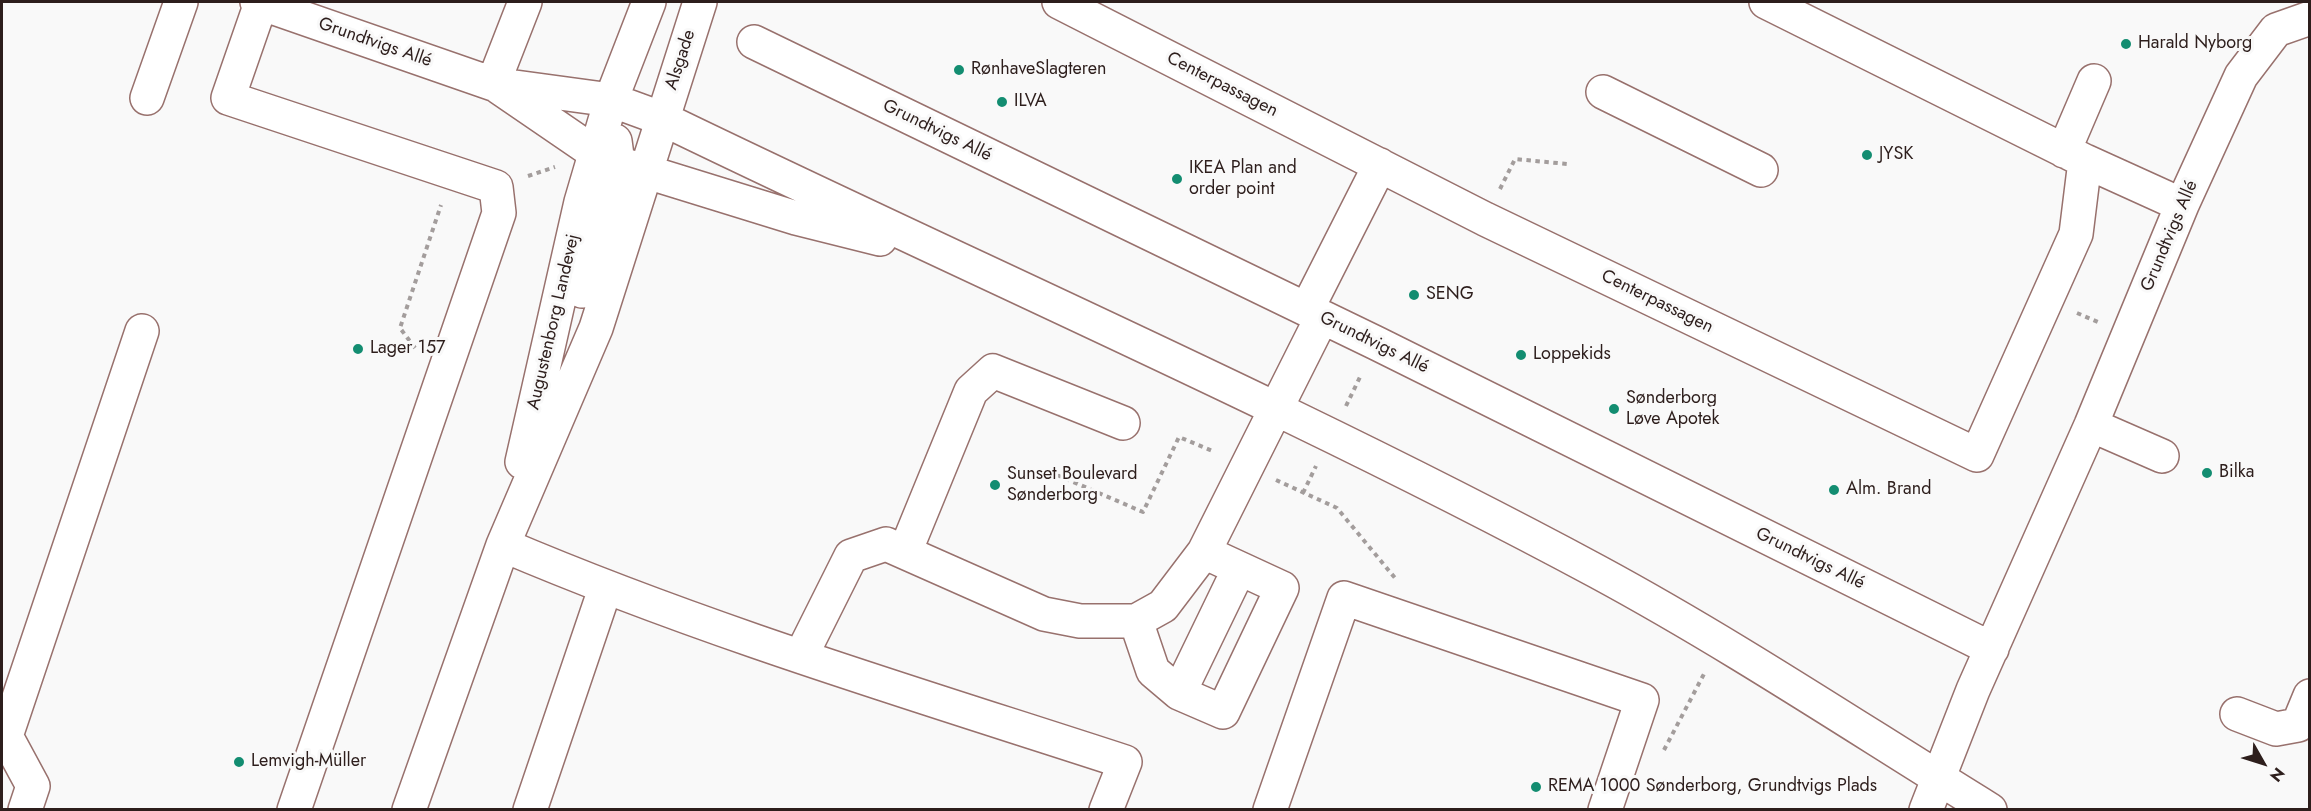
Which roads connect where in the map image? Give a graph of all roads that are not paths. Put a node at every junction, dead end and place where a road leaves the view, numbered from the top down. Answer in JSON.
{"nodes":[{"id":1,"x":181,"y":2,"type":"edge"},
{"id":2,"x":259,"y":2,"type":"edge"},
{"id":3,"x":525,"y":2,"type":"edge"},
{"id":4,"x":649,"y":2,"type":"edge"},
{"id":5,"x":672,"y":2,"type":"edge"},
{"id":6,"x":700,"y":2,"type":"edge"},
{"id":7,"x":1059,"y":2,"type":"edge"},
{"id":8,"x":1766,"y":2,"type":"edge"},
{"id":9,"x":316,"y":12,"type":"edge"},
{"id":10,"x":2310,"y":18,"type":"edge"},
{"id":11,"x":754,"y":42,"type":"dead end"},
{"id":12,"x":2094,"y":81,"type":"dead end"},
{"id":13,"x":493,"y":84,"type":"junction"},
{"id":14,"x":1604,"y":92,"type":"dead end"},
{"id":15,"x":147,"y":98,"type":"dead end"},
{"id":16,"x":621,"y":104,"type":"junction"},
{"id":17,"x":663,"y":119,"type":"junction"},
{"id":18,"x":2075,"y":156,"type":"junction"},
{"id":19,"x":619,"y":162,"type":"junction"},
{"id":20,"x":1380,"y":165,"type":"junction"},
{"id":21,"x":1761,"y":170,"type":"dead end"},
{"id":22,"x":2182,"y":205,"type":"junction"},
{"id":23,"x":951,"y":258,"type":"junction"},
{"id":24,"x":1314,"y":313,"type":"junction"},
{"id":25,"x":142,"y":331,"type":"dead end"},
{"id":26,"x":1277,"y":410,"type":"junction"},
{"id":27,"x":1123,"y":423,"type":"dead end"},
{"id":28,"x":2091,"y":425,"type":"junction"},
{"id":29,"x":2162,"y":456,"type":"dead end"},
{"id":30,"x":503,"y":545,"type":"junction"},
{"id":31,"x":905,"y":552,"type":"junction"},
{"id":32,"x":1204,"y":552,"type":"junction"},
{"id":33,"x":1239,"y":569,"type":"junction"},
{"id":34,"x":605,"y":589,"type":"junction"},
{"id":35,"x":1136,"y":621,"type":"junction"},
{"id":36,"x":1992,"y":648,"type":"junction"},
{"id":37,"x":801,"y":656,"type":"junction"},
{"id":38,"x":1179,"y":693,"type":"junction"},
{"id":39,"x":2310,"y":696,"type":"edge"},
{"id":40,"x":2238,"y":714,"type":"dead end"},
{"id":41,"x":1939,"y":778,"type":"junction"},
{"id":42,"x":25,"y":810,"type":"edge"},
{"id":43,"x":294,"y":810,"type":"edge"},
{"id":44,"x":409,"y":810,"type":"edge"},
{"id":45,"x":530,"y":810,"type":"edge"},
{"id":46,"x":1106,"y":810,"type":"edge"},
{"id":47,"x":1270,"y":810,"type":"edge"},
{"id":48,"x":1605,"y":810,"type":"edge"},
{"id":49,"x":1926,"y":810,"type":"edge"},
{"id":50,"x":1990,"y":810,"type":"edge"}],
"edges":[{"from":1,"to":15,"type":"street"},
{"from":2,"to":9,"type":"street","name":"Grundtvigs Allé"},
{"from":2,"to":43,"type":"street"},
{"from":3,"to":13,"type":"street"},
{"from":4,"to":16,"type":"street"},
{"from":5,"to":16,"type":"street"},
{"from":6,"to":17,"type":"street","name":"Alsgade"},
{"from":7,"to":20,"type":"street","name":"Centerpassagen"},
{"from":8,"to":18,"type":"street"},
{"from":9,"to":13,"type":"street","name":"Grundtvigs Allé"},
{"from":10,"to":22,"type":"street","name":"Grundtvigs Allé"},
{"from":11,"to":24,"type":"street","name":"Grundtvigs Allé"},
{"from":12,"to":18,"type":"street","name":"Centerpassagen"},
{"from":13,"to":16,"type":"street","name":"Grundtvigs Allé"},
{"from":13,"to":19,"type":"street","name":"Grundtvigs Allé"},
{"from":14,"to":21,"type":"street"},
{"from":16,"to":17,"type":"street","name":"Grundtvigs Allé"},
{"from":16,"to":19,"type":"street"},
{"from":17,"to":19,"type":"street","name":"Augustenborg Landevej"},
{"from":17,"to":23,"type":"street","name":"Grundtvigs Allé"},
{"from":18,"to":20,"type":"street","name":"Centerpassagen"},
{"from":18,"to":22,"type":"street"},
{"from":19,"to":23,"type":"street","name":"Grundtvigs Allé"},
{"from":19,"to":30,"type":"street","name":"Augustenborg Landevej"},
{"from":19,"to":30,"type":"street","name":"Augustenborg Landevej"},
{"from":20,"to":24,"type":"street"},
{"from":22,"to":28,"type":"street","name":"Grundtvigs Allé"},
{"from":23,"to":26,"type":"street","name":"Grundtvigs Allé"},
{"from":24,"to":26,"type":"street"},
{"from":24,"to":36,"type":"street","name":"Grundtvigs Allé"},
{"from":25,"to":42,"type":"street"},
{"from":26,"to":32,"type":"street"},
{"from":26,"to":41,"type":"street","name":"Grundtvigs Allé"},
{"from":27,"to":31,"type":"street"},
{"from":28,"to":29,"type":"street"},
{"from":28,"to":36,"type":"street","name":"Grundtvigs Allé"},
{"from":30,"to":34,"type":"street"},
{"from":30,"to":44,"type":"street","name":"Augustenborg Landevej"},
{"from":31,"to":35,"type":"street"},
{"from":31,"to":37,"type":"street"},
{"from":32,"to":33,"type":"street"},
{"from":32,"to":35,"type":"street"},
{"from":33,"to":38,"type":"street"},
{"from":33,"to":38,"type":"street"},
{"from":34,"to":37,"type":"street"},
{"from":34,"to":45,"type":"street"},
{"from":35,"to":38,"type":"street"},
{"from":36,"to":41,"type":"street","name":"Grundtvigs Allé"},
{"from":37,"to":46,"type":"street"},
{"from":39,"to":40,"type":"street"},
{"from":41,"to":49,"type":"street","name":"Grundtvigs Allé"},
{"from":41,"to":50,"type":"street","name":"Grundtvigs Allé"},
{"from":47,"to":48,"type":"street"}]}
